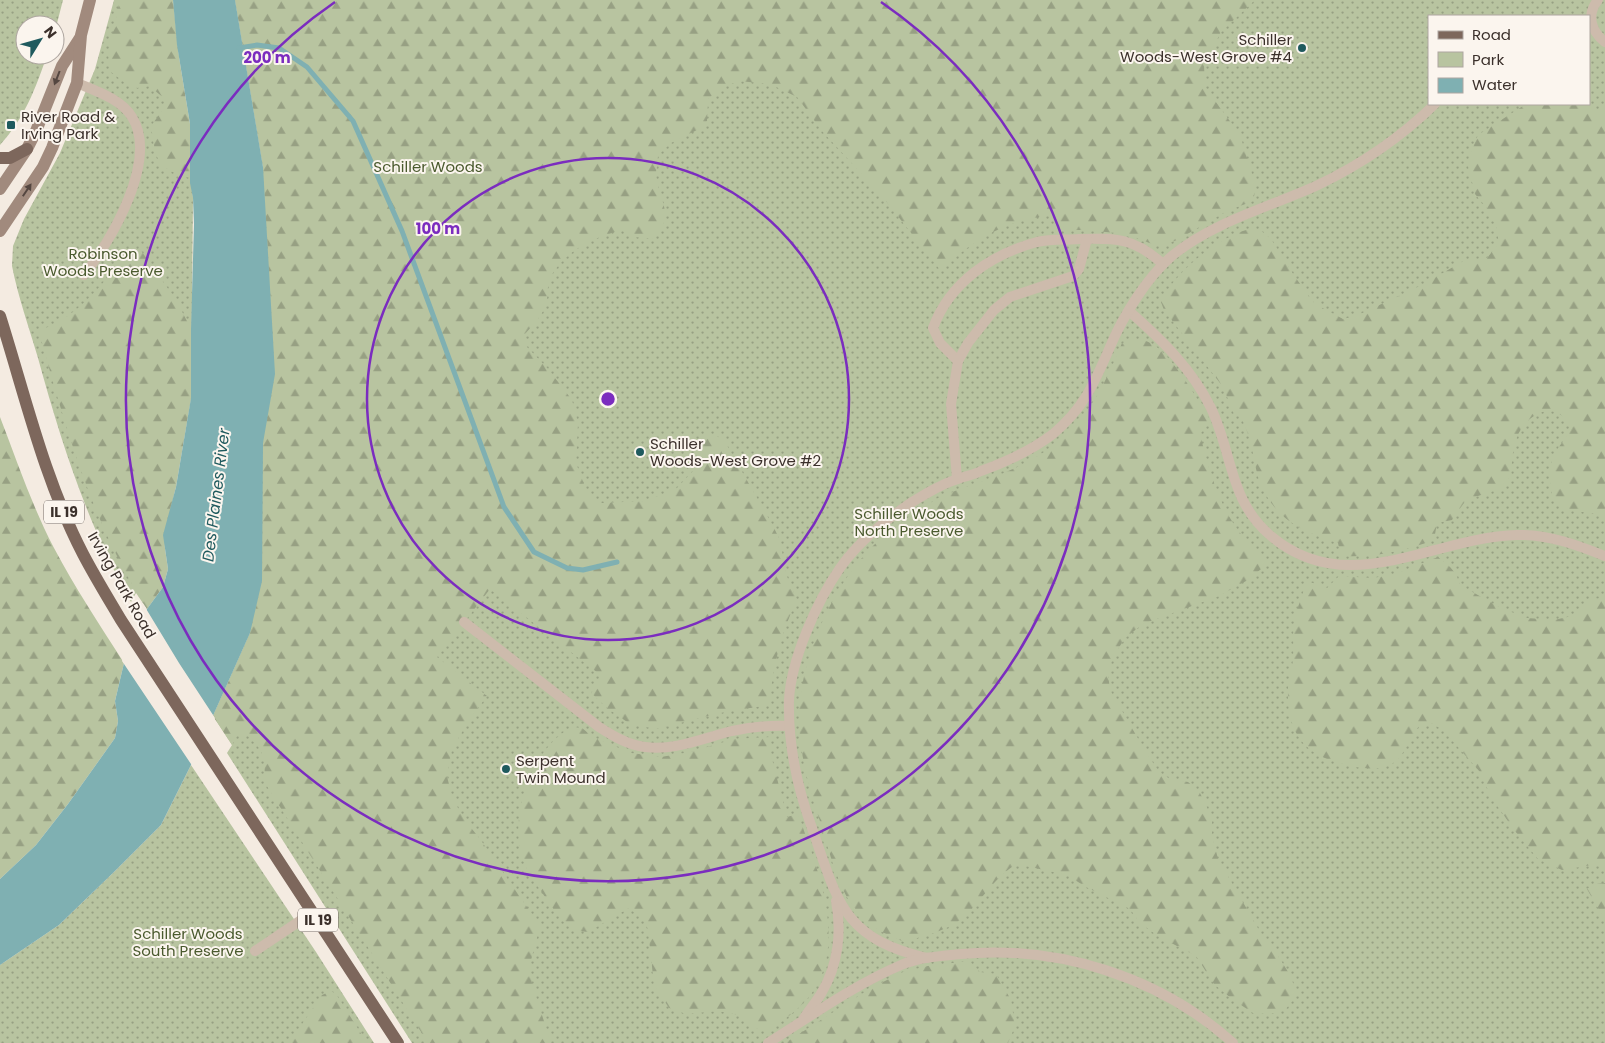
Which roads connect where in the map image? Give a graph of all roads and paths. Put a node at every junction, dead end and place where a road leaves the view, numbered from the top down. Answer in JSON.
{"nodes":[{"id":1,"x":90,"y":0,"type":"edge"},
{"id":2,"x":1598,"y":0,"type":"edge"},
{"id":3,"x":1590,"y":19,"type":"edge"},
{"id":4,"x":81,"y":36,"type":"junction"},
{"id":5,"x":1605,"y":42,"type":"edge"},
{"id":6,"x":77,"y":83,"type":"junction"},
{"id":7,"x":1434,"y":105,"type":"edge"},
{"id":8,"x":27,"y":149,"type":"junction"},
{"id":9,"x":0,"y":158,"type":"edge"},
{"id":10,"x":0,"y":189,"type":"edge"},
{"id":11,"x":0,"y":231,"type":"edge"},
{"id":12,"x":1087,"y":239,"type":"junction"},
{"id":13,"x":1163,"y":264,"type":"junction"},
{"id":14,"x":84,"y":275,"type":"dead end"},
{"id":15,"x":1129,"y":311,"type":"junction"},
{"id":16,"x":0,"y":316,"type":"edge"},
{"id":17,"x":0,"y":339,"type":"edge"},
{"id":18,"x":11,"y":350,"type":"junction"},
{"id":19,"x":958,"y":361,"type":"junction"},
{"id":20,"x":957,"y":479,"type":"junction"},
{"id":21,"x":1605,"y":556,"type":"edge"},
{"id":22,"x":464,"y":622,"type":"dead end"},
{"id":23,"x":789,"y":726,"type":"junction"},
{"id":24,"x":835,"y":895,"type":"junction"},
{"id":25,"x":313,"y":912,"type":"junction"},
{"id":26,"x":255,"y":950,"type":"dead end"},
{"id":27,"x":927,"y":958,"type":"junction"},
{"id":28,"x":802,"y":1021,"type":"junction"},
{"id":29,"x":398,"y":1043,"type":"edge"},
{"id":30,"x":768,"y":1043,"type":"edge"},
{"id":31,"x":1233,"y":1043,"type":"edge"}],
"edges":[{"from":1,"to":4,"type":"main road"},
{"from":2,"to":3,"type":"lane"},
{"from":3,"to":5,"type":"lane"},
{"from":4,"to":6,"type":"main road"},
{"from":4,"to":8,"type":"main road","one_way":true},
{"from":11,"to":6,"type":"main road","one_way":true},
{"from":6,"to":14,"type":"lane"},
{"from":7,"to":13,"type":"lane"},
{"from":8,"to":9,"type":"main road"},
{"from":8,"to":10,"type":"main road"},
{"from":12,"to":13,"type":"lane"},
{"from":12,"to":19,"type":"lane"},
{"from":12,"to":19,"type":"lane"},
{"from":13,"to":15,"type":"lane"},
{"from":15,"to":20,"type":"lane"},
{"from":15,"to":21,"type":"lane"},
{"from":16,"to":18,"type":"main road","name":"Irving Park Road","number":"IL 19"},
{"from":17,"to":18,"type":"main road"},
{"from":18,"to":25,"type":"main road","name":"Irving Park Road","number":"IL 19"},
{"from":19,"to":20,"type":"lane"},
{"from":20,"to":23,"type":"lane"},
{"from":22,"to":23,"type":"lane"},
{"from":23,"to":24,"type":"lane"},
{"from":24,"to":27,"type":"lane"},
{"from":24,"to":28,"type":"lane"},
{"from":25,"to":26,"type":"lane"},
{"from":25,"to":29,"type":"main road","number":"IL 19"},
{"from":27,"to":28,"type":"lane"},
{"from":27,"to":31,"type":"lane"},
{"from":28,"to":30,"type":"lane"}]}
